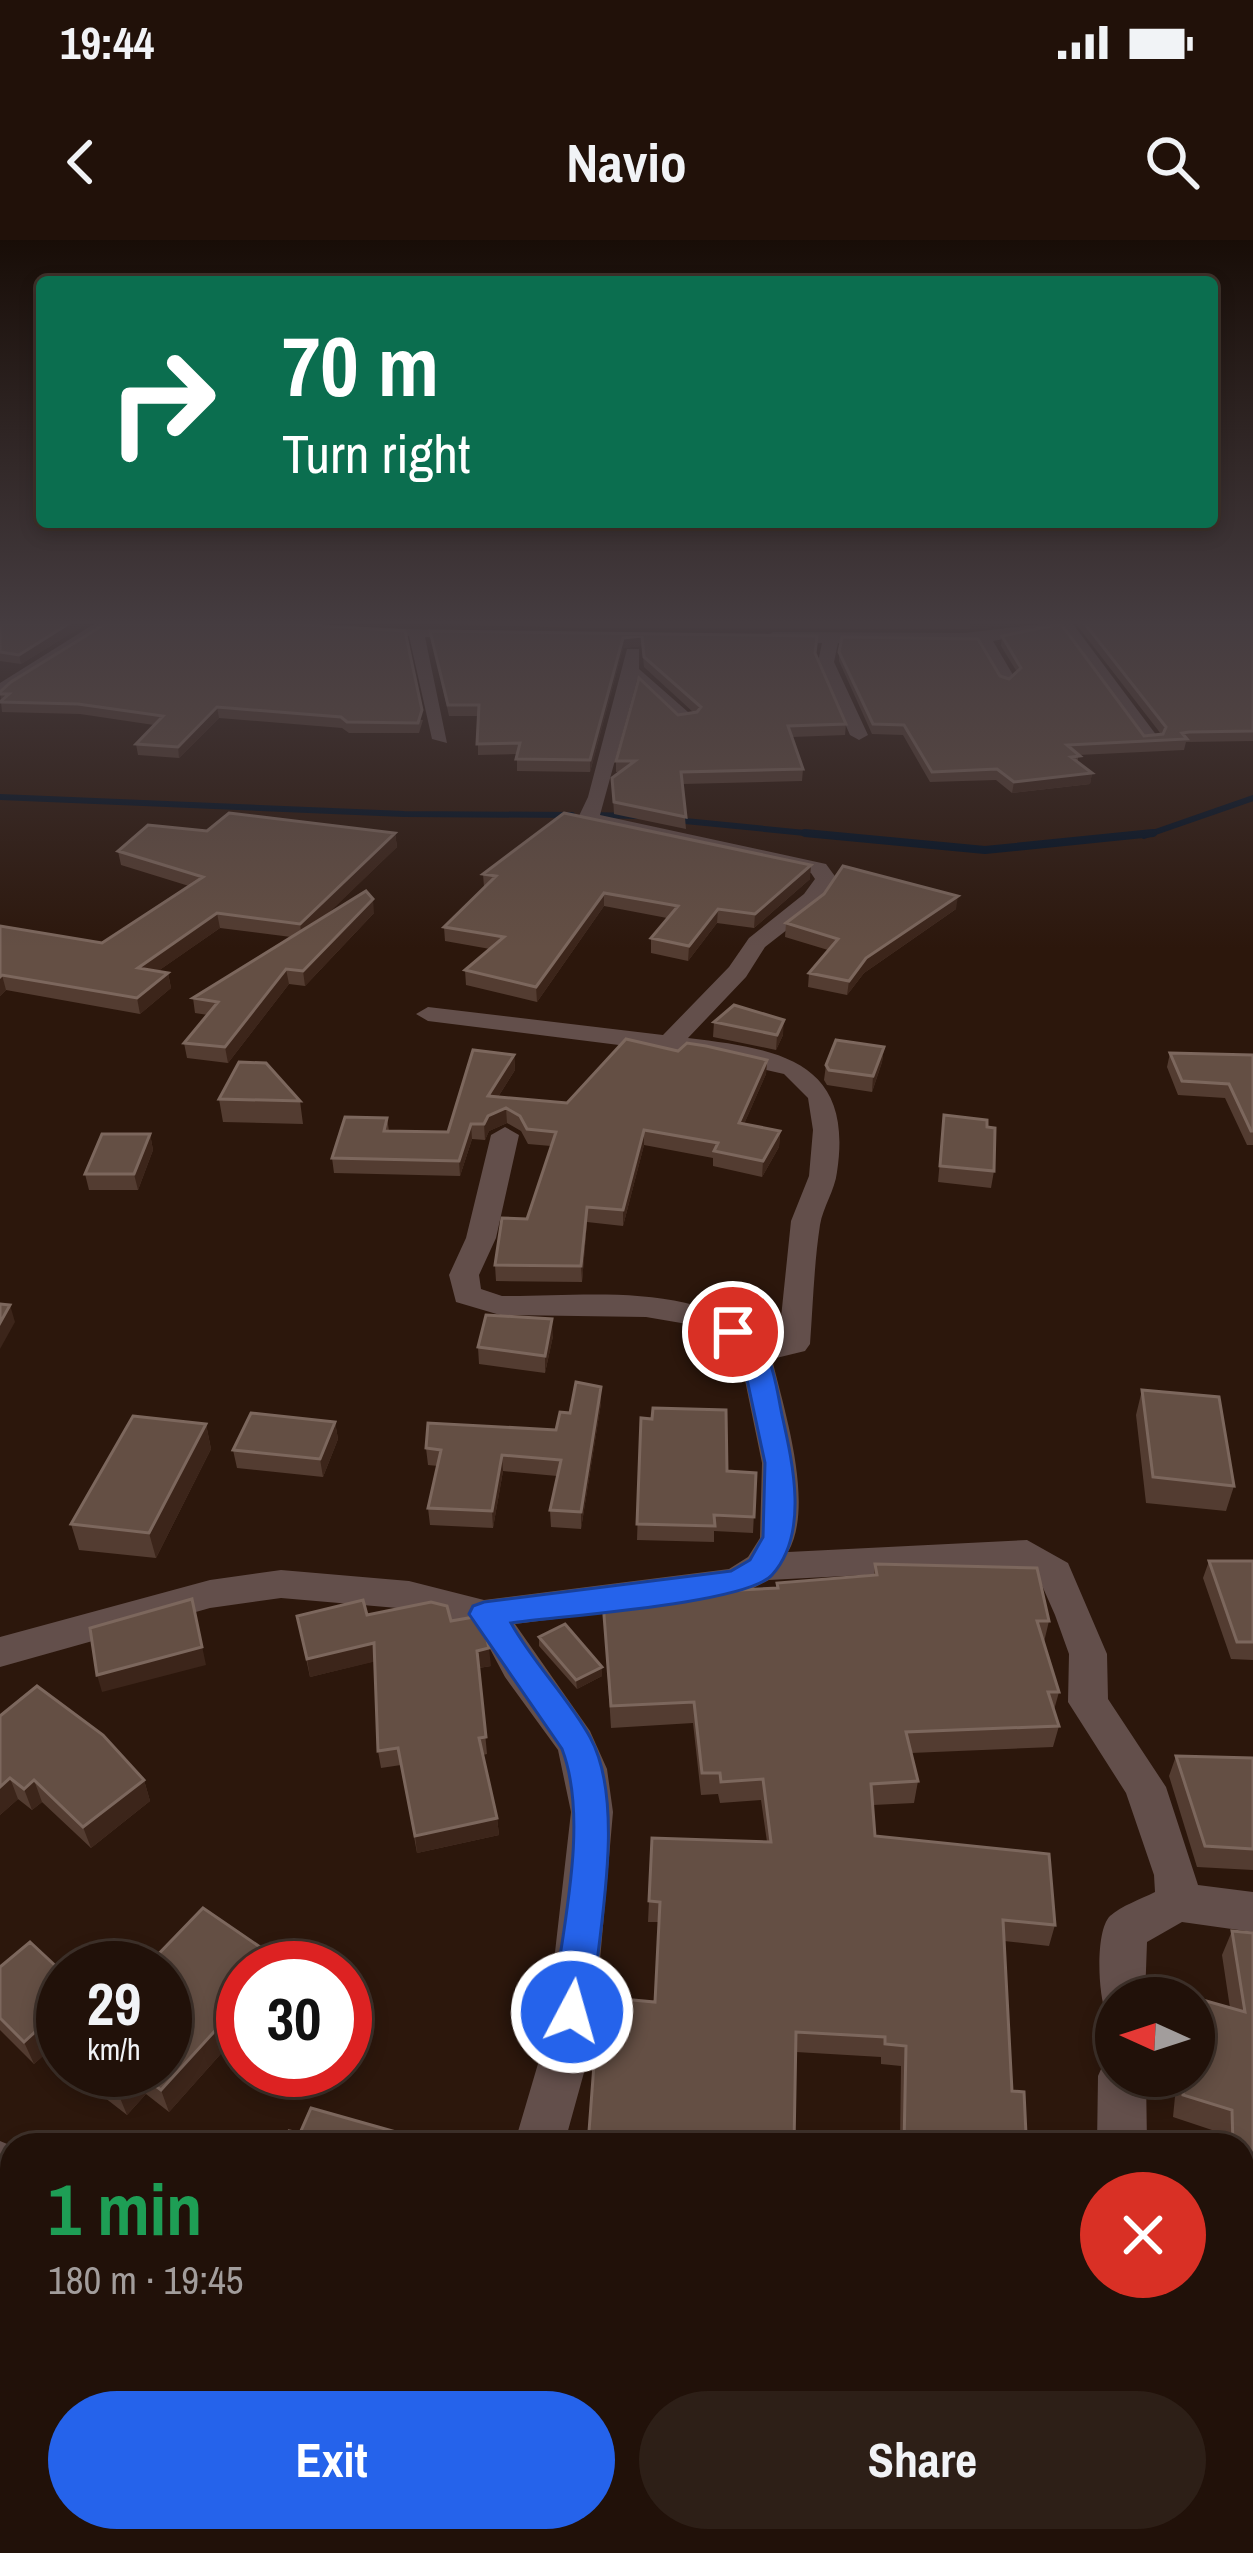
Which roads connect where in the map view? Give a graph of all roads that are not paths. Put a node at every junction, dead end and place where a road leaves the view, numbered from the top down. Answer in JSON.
{"nodes":[{"id":1,"x":439,"y":732,"type":"edge"},
{"id":2,"x":615,"y":732,"type":"edge"},
{"id":3,"x":858,"y":732,"type":"edge"},
{"id":4,"x":1144,"y":732,"type":"edge"},
{"id":5,"x":859,"y":735,"type":"dead end"},
{"id":6,"x":441,"y":739,"type":"dead end"},
{"id":7,"x":1151,"y":740,"type":"edge"},
{"id":8,"x":428,"y":1014,"type":"dead end"},
{"id":9,"x":669,"y":1044,"type":"junction"},
{"id":10,"x":505,"y":1135,"type":"dead end"},
{"id":11,"x":755,"y":1353,"type":"junction"},
{"id":12,"x":760,"y":1568,"type":"junction"},
{"id":13,"x":484,"y":1614,"type":"junction"},
{"id":14,"x":0,"y":1652,"type":"edge"},
{"id":15,"x":1177,"y":1902,"type":"junction"},
{"id":16,"x":1253,"y":1912,"type":"edge"},
{"id":17,"x":1123,"y":1977,"type":"edge"},
{"id":18,"x":1122,"y":2097,"type":"edge"},
{"id":19,"x":541,"y":2133,"type":"edge"},
{"id":20,"x":1122,"y":2133,"type":"edge"}],
"edges":[{"from":1,"to":6,"type":"street"},
{"from":2,"to":9,"type":"street"},
{"from":3,"to":5,"type":"street"},
{"from":4,"to":7,"type":"street"},
{"from":8,"to":9,"type":"street"},
{"from":9,"to":11,"type":"street"},
{"from":10,"to":11,"type":"street"},
{"from":11,"to":12,"type":"street"},
{"from":12,"to":13,"type":"street"},
{"from":12,"to":15,"type":"street"},
{"from":13,"to":14,"type":"street"},
{"from":13,"to":19,"type":"street"},
{"from":15,"to":16,"type":"street"},
{"from":15,"to":17,"type":"street"},
{"from":18,"to":20,"type":"street"}]}
